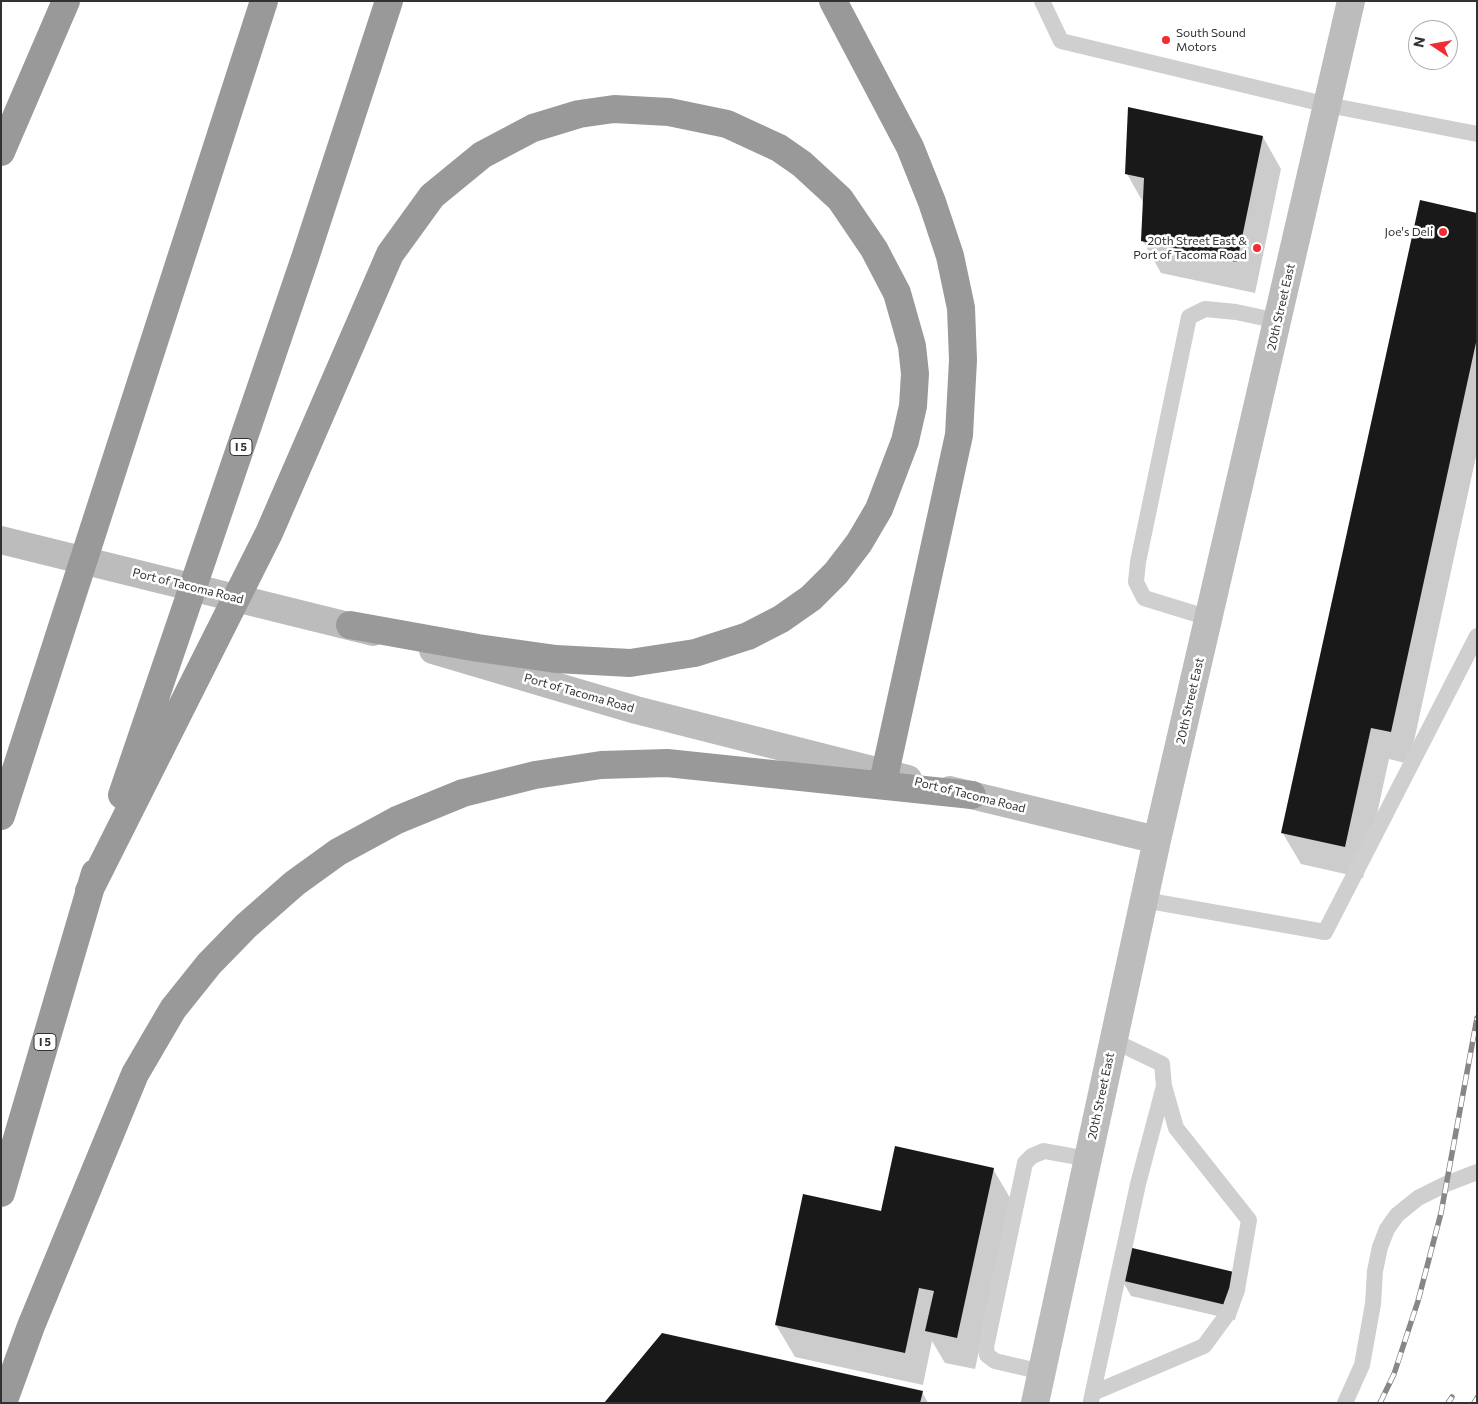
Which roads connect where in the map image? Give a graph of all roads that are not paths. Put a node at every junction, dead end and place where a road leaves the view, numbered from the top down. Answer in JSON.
{"nodes":[{"id":1,"x":66,"y":1,"type":"edge"},
{"id":2,"x":264,"y":1,"type":"edge"},
{"id":3,"x":389,"y":1,"type":"edge"},
{"id":4,"x":833,"y":1,"type":"edge"},
{"id":5,"x":1042,"y":1,"type":"edge"},
{"id":6,"x":1351,"y":1,"type":"edge"},
{"id":7,"x":1328,"y":105,"type":"junction"},
{"id":8,"x":1477,"y":134,"type":"edge"},
{"id":9,"x":1,"y":152,"type":"edge"},
{"id":10,"x":1278,"y":321,"type":"junction"},
{"id":11,"x":1,"y":540,"type":"edge"},
{"id":12,"x":1209,"y":618,"type":"junction"},
{"id":13,"x":350,"y":625,"type":"junction"},
{"id":14,"x":1477,"y":636,"type":"edge"},
{"id":15,"x":885,"y":773,"type":"junction"},
{"id":16,"x":972,"y":796,"type":"junction"},
{"id":17,"x":1,"y":816,"type":"edge"},
{"id":18,"x":1157,"y":840,"type":"junction"},
{"id":19,"x":90,"y":891,"type":"junction"},
{"id":20,"x":1144,"y":900,"type":"junction"},
{"id":21,"x":1114,"y":1040,"type":"junction"},
{"id":22,"x":1164,"y":1086,"type":"junction"},
{"id":23,"x":1088,"y":1159,"type":"junction"},
{"id":24,"x":1477,"y":1172,"type":"edge"},
{"id":25,"x":1,"y":1193,"type":"edge"},
{"id":26,"x":1042,"y":1372,"type":"junction"},
{"id":27,"x":1092,"y":1398,"type":"edge"},
{"id":28,"x":3,"y":1403,"type":"edge"},
{"id":29,"x":1035,"y":1403,"type":"edge"},
{"id":30,"x":1345,"y":1403,"type":"edge"}],
"edges":[{"from":1,"to":9,"type":"highway"},
{"from":2,"to":17,"type":"highway"},
{"from":3,"to":19,"type":"highway","number":"I 5"},
{"from":4,"to":15,"type":"highway"},
{"from":5,"to":7,"type":"lane"},
{"from":6,"to":7,"type":"main road","name":"20th Street East"},
{"from":7,"to":8,"type":"lane"},
{"from":7,"to":10,"type":"main road","name":"20th Street East"},
{"from":10,"to":12,"type":"main road","name":"20th Street East"},
{"from":10,"to":12,"type":"lane"},
{"from":11,"to":13,"type":"main road","name":"Port of Tacoma Road"},
{"from":12,"to":18,"type":"main road","name":"20th Street East"},
{"from":13,"to":15,"type":"main road","name":"Port of Tacoma Road"},
{"from":13,"to":19,"type":"highway"},
{"from":14,"to":20,"type":"lane"},
{"from":15,"to":16,"type":"main road","name":"Port of Tacoma Road"},
{"from":16,"to":18,"type":"main road","name":"Port of Tacoma Road"},
{"from":16,"to":28,"type":"highway"},
{"from":18,"to":20,"type":"main road","name":"20th Street East"},
{"from":19,"to":25,"type":"highway","number":"I 5"},
{"from":20,"to":21,"type":"main road","name":"20th Street East"},
{"from":21,"to":22,"type":"lane"},
{"from":21,"to":23,"type":"main road","name":"20th Street East"},
{"from":22,"to":27,"type":"lane"},
{"from":22,"to":27,"type":"lane"},
{"from":23,"to":26,"type":"main road","name":"20th Street East"},
{"from":23,"to":26,"type":"lane"},
{"from":24,"to":30,"type":"lane"},
{"from":26,"to":29,"type":"main road","name":"20th Street East"}]}
